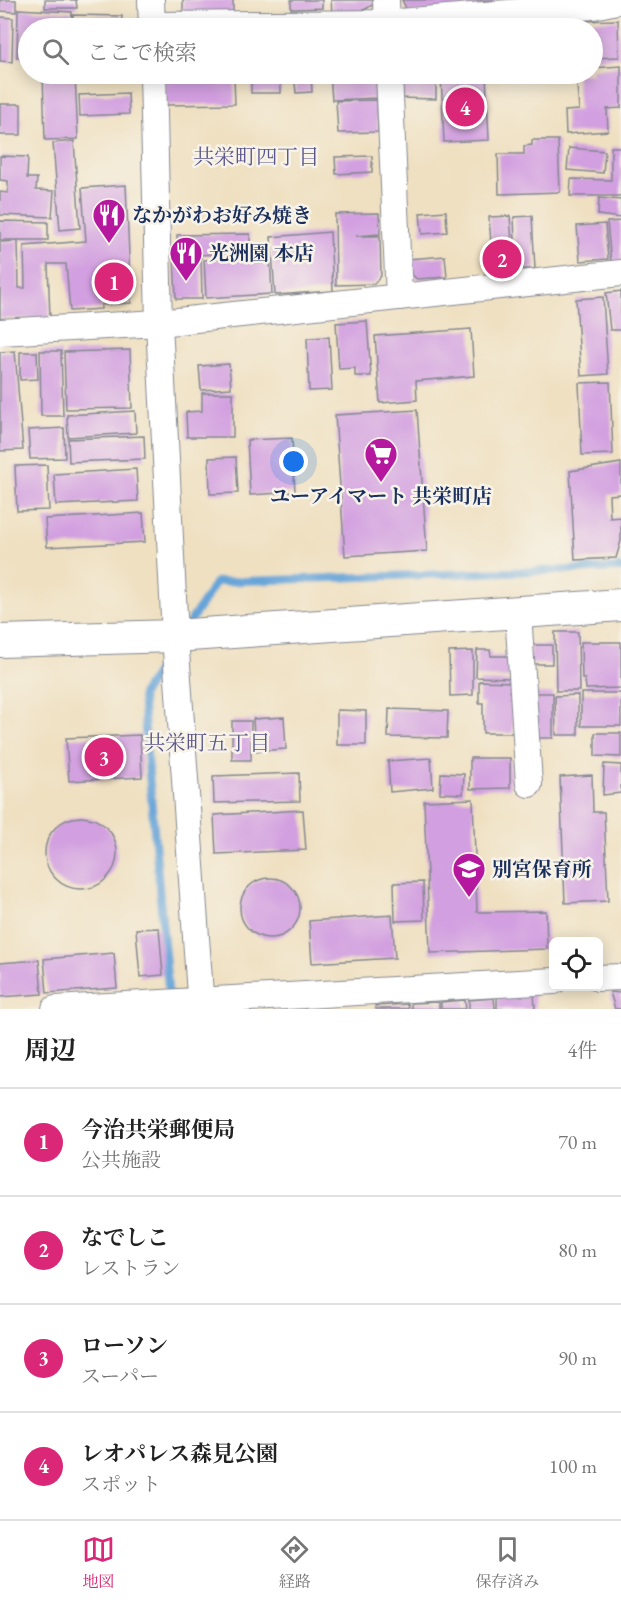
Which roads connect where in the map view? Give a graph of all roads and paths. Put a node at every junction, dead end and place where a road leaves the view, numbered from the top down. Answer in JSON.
{"nodes":[{"id":1,"x":151,"y":0,"type":"edge"},
{"id":2,"x":621,"y":0,"type":"edge"},
{"id":3,"x":387,"y":17,"type":"edge"},
{"id":4,"x":152,"y":18,"type":"edge"},
{"id":5,"x":364,"y":18,"type":"edge"},
{"id":6,"x":153,"y":84,"type":"edge"},
{"id":7,"x":389,"y":84,"type":"edge"},
{"id":8,"x":621,"y":273,"type":"edge"},
{"id":9,"x":399,"y":297,"type":"junction"},
{"id":10,"x":159,"y":323,"type":"junction"},
{"id":11,"x":0,"y":332,"type":"edge"},
{"id":12,"x":621,"y":605,"type":"edge"},
{"id":13,"x":518,"y":612,"type":"junction"},
{"id":14,"x":175,"y":636,"type":"junction"},
{"id":15,"x":0,"y":641,"type":"edge"},
{"id":16,"x":529,"y":784,"type":"dead end"},
{"id":17,"x":621,"y":977,"type":"edge"},
{"id":18,"x":603,"y":978,"type":"edge"},
{"id":19,"x":549,"y":981,"type":"edge"},
{"id":20,"x":200,"y":1004,"type":"edge"},
{"id":21,"x":55,"y":1009,"type":"edge"}],
"edges":[{"from":1,"to":4,"type":"street"},
{"from":2,"to":3,"type":"street"},
{"from":3,"to":5,"type":"street"},
{"from":6,"to":10,"type":"street"},
{"from":7,"to":9,"type":"street"},
{"from":8,"to":9,"type":"street"},
{"from":9,"to":10,"type":"street"},
{"from":10,"to":11,"type":"street"},
{"from":10,"to":14,"type":"street"},
{"from":12,"to":13,"type":"street"},
{"from":13,"to":14,"type":"street"},
{"from":13,"to":16,"type":"street"},
{"from":14,"to":15,"type":"street"},
{"from":14,"to":20,"type":"street"},
{"from":17,"to":18,"type":"street"},
{"from":19,"to":20,"type":"street"},
{"from":20,"to":21,"type":"street"}]}
